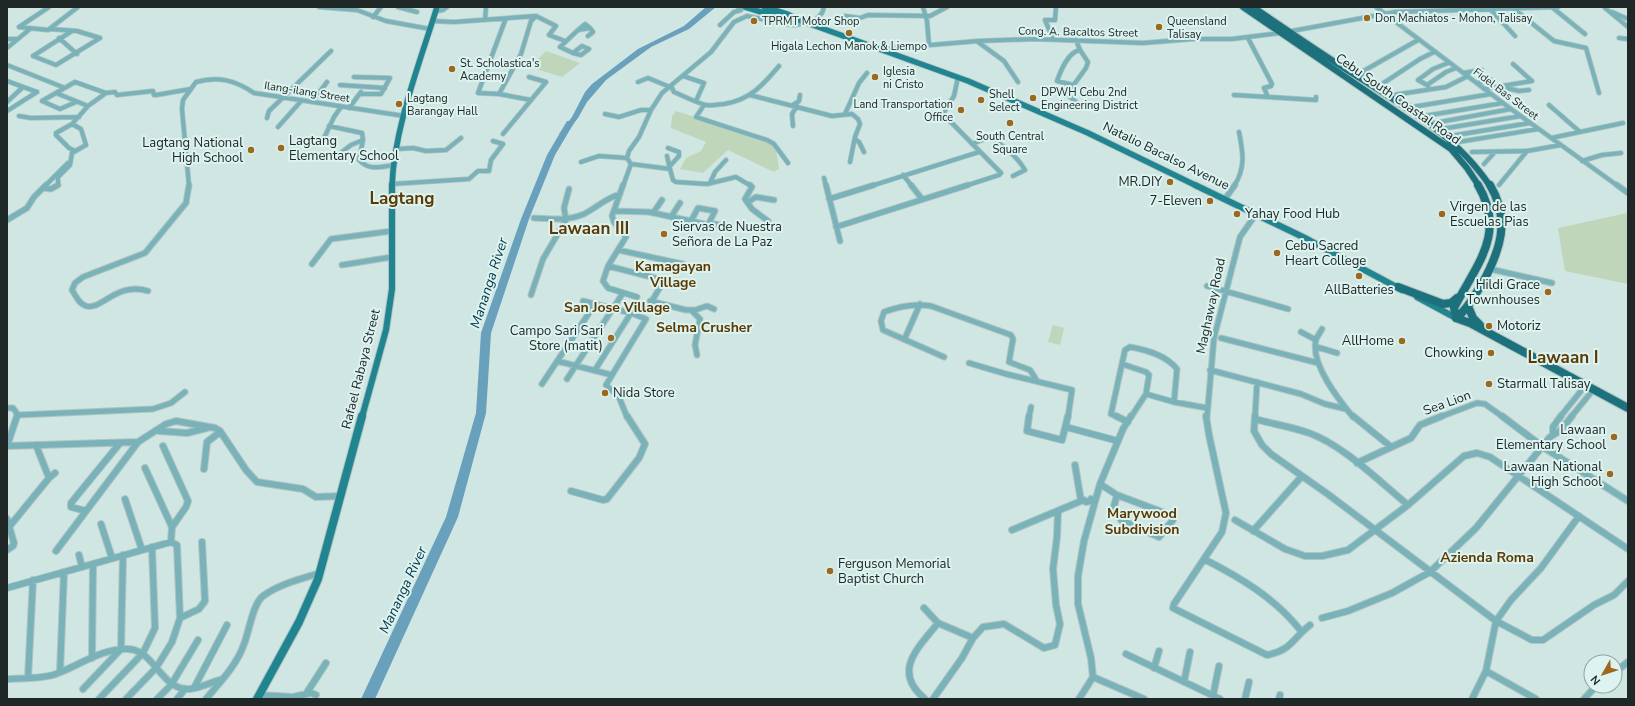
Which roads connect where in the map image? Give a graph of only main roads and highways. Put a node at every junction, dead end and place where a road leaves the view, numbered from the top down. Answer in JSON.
{"nodes":[{"id":1,"x":764,"y":7,"type":"edge"},
{"id":2,"x":1243,"y":7,"type":"edge"},
{"id":3,"x":1253,"y":7,"type":"edge"},
{"id":4,"x":741,"y":8,"type":"edge"},
{"id":5,"x":437,"y":9,"type":"edge"},
{"id":6,"x":799,"y":20,"type":"junction"},
{"id":7,"x":1398,"y":288,"type":"junction"},
{"id":8,"x":1459,"y":296,"type":"junction"},
{"id":9,"x":1468,"y":306,"type":"junction"},
{"id":10,"x":1456,"y":318,"type":"junction"},
{"id":11,"x":1465,"y":322,"type":"junction"},
{"id":12,"x":1494,"y":336,"type":"junction"},
{"id":13,"x":1587,"y":387,"type":"junction"},
{"id":14,"x":1628,"y":408,"type":"edge"},
{"id":15,"x":258,"y":697,"type":"edge"}],
"edges":[{"from":1,"to":6,"type":"main road","name":"Natalio Bacalso Avenue"},
{"from":2,"to":8,"type":"highway","name":"Cebu South Coastal Road"},
{"from":3,"to":9,"type":"highway","name":"Cebu South Coastal Road"},
{"from":4,"to":6,"type":"main road","name":"Natalio Bacalso Avenue"},
{"from":5,"to":15,"type":"main road","name":"Rafael Rabaya Street"},
{"from":6,"to":7,"type":"main road","name":"Natalio Bacalso Avenue"},
{"from":7,"to":8,"type":"highway"},
{"from":7,"to":10,"type":"main road","name":"Natalio Bacalso Avenue"},
{"from":8,"to":10,"type":"highway","name":"Cebu South Coastal Road"},
{"from":9,"to":10,"type":"highway","name":"Cebu South Coastal Road"},
{"from":9,"to":12,"type":"highway"},
{"from":10,"to":11,"type":"highway","name":"Natalio Bacalso Avenue"},
{"from":11,"to":12,"type":"highway","name":"Natalio Bacalso Avenue"},
{"from":11,"to":13,"type":"highway","name":"Natalio Bacalso Avenue"},
{"from":12,"to":13,"type":"highway","name":"Natalio Bacalso Avenue"},
{"from":13,"to":14,"type":"highway","name":"Natalio Bacalso Avenue"}]}
